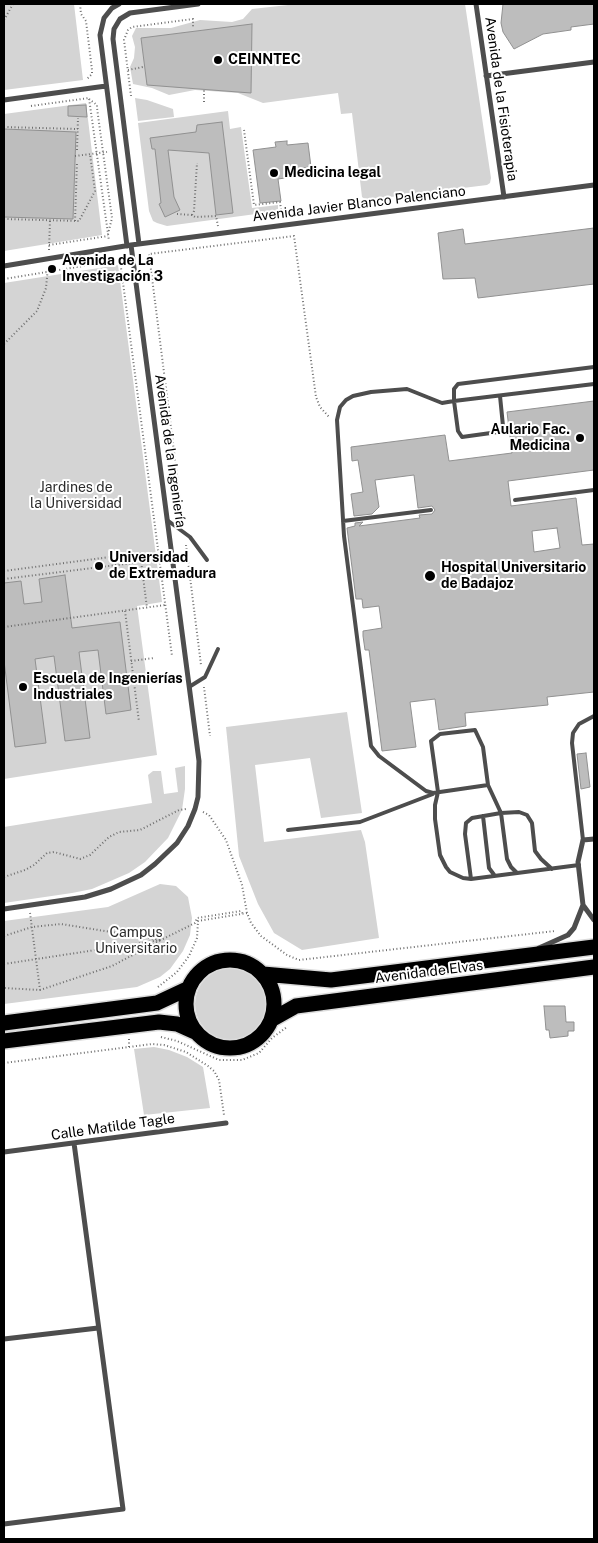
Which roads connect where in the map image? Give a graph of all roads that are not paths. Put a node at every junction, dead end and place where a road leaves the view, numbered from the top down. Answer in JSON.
{"nodes":[{"id":1,"x":119,"y":4,"type":"edge"},
{"id":2,"x":198,"y":4,"type":"edge"},
{"id":3,"x":476,"y":4,"type":"edge"},
{"id":4,"x":594,"y":62,"type":"edge"},
{"id":5,"x":486,"y":76,"type":"junction"},
{"id":6,"x":106,"y":86,"type":"junction"},
{"id":7,"x":4,"y":100,"type":"edge"},
{"id":8,"x":594,"y":185,"type":"edge"},
{"id":9,"x":504,"y":196,"type":"junction"},
{"id":10,"x":139,"y":244,"type":"junction"},
{"id":11,"x":129,"y":246,"type":"junction"},
{"id":12,"x":4,"y":266,"type":"edge"},
{"id":13,"x":594,"y":367,"type":"edge"},
{"id":14,"x":594,"y":384,"type":"edge"},
{"id":15,"x":500,"y":396,"type":"junction"},
{"id":16,"x":454,"y":402,"type":"junction"},
{"id":17,"x":594,"y":490,"type":"edge"},
{"id":18,"x":515,"y":500,"type":"dead end"},
{"id":19,"x":431,"y":510,"type":"dead end"},
{"id":20,"x":167,"y":520,"type":"junction"},
{"id":21,"x":343,"y":521,"type":"junction"},
{"id":22,"x":207,"y":560,"type":"dead end"},
{"id":23,"x":218,"y":648,"type":"dead end"},
{"id":24,"x":189,"y":687,"type":"junction"},
{"id":25,"x":594,"y":716,"type":"edge"},
{"id":26,"x":488,"y":785,"type":"junction"},
{"id":27,"x":438,"y":792,"type":"junction"},
{"id":28,"x":501,"y":813,"type":"junction"},
{"id":29,"x":483,"y":816,"type":"junction"},
{"id":30,"x":288,"y":830,"type":"dead end"},
{"id":31,"x":594,"y":839,"type":"edge"},
{"id":32,"x":583,"y":840,"type":"junction"},
{"id":33,"x":579,"y":865,"type":"junction"},
{"id":34,"x":552,"y":868,"type":"junction"},
{"id":35,"x":517,"y":873,"type":"junction"},
{"id":36,"x":495,"y":876,"type":"junction"},
{"id":37,"x":471,"y":879,"type":"junction"},
{"id":38,"x":583,"y":905,"type":"junction"},
{"id":39,"x":4,"y":909,"type":"edge"},
{"id":40,"x":594,"y":920,"type":"edge"},
{"id":41,"x":594,"y":947,"type":"edge"},
{"id":42,"x":520,"y":956,"type":"junction"},
{"id":43,"x":594,"y":967,"type":"edge"},
{"id":44,"x":263,"y":974,"type":"junction"},
{"id":45,"x":189,"y":988,"type":"junction"},
{"id":46,"x":271,"y":1020,"type":"junction"},
{"id":47,"x":4,"y":1023,"type":"edge"},
{"id":48,"x":197,"y":1033,"type":"junction"},
{"id":49,"x":4,"y":1042,"type":"edge"},
{"id":50,"x":226,"y":1123,"type":"road end"},
{"id":51,"x":74,"y":1143,"type":"junction"},
{"id":52,"x":4,"y":1152,"type":"edge"},
{"id":53,"x":98,"y":1328,"type":"junction"},
{"id":54,"x":4,"y":1339,"type":"edge"},
{"id":55,"x":4,"y":1524,"type":"edge"}],
"edges":[{"from":1,"to":6,"type":"street","name":"Avenida de la Ingeniería"},
{"from":2,"to":10,"type":"street"},
{"from":3,"to":5,"type":"street","name":"Avenida de la Fisioterapia"},
{"from":4,"to":5,"type":"street"},
{"from":5,"to":9,"type":"street","name":"Avenida de la Fisioterapia"},
{"from":6,"to":7,"type":"street"},
{"from":6,"to":11,"type":"street","name":"Avenida de la Ingeniería"},
{"from":8,"to":9,"type":"street","name":"Avenida Javier Blanco Palenciano"},
{"from":9,"to":10,"type":"street","name":"Avenida Javier Blanco Palenciano"},
{"from":10,"to":11,"type":"street","name":"Avenida Javier Blanco Palenciano"},
{"from":11,"to":12,"type":"street","name":"Avenida Javier Blanco Palenciano"},
{"from":11,"to":20,"type":"street","name":"Avenida de la Ingeniería"},
{"from":13,"to":16,"type":"lane"},
{"from":14,"to":15,"type":"lane"},
{"from":15,"to":16,"type":"lane"},
{"from":15,"to":16,"type":"lane"},
{"from":16,"to":21,"type":"lane"},
{"from":17,"to":18,"type":"lane"},
{"from":19,"to":21,"type":"lane"},
{"from":20,"to":22,"type":"lane"},
{"from":20,"to":24,"type":"street","name":"Avenida de la Ingeniería"},
{"from":21,"to":27,"type":"lane"},
{"from":23,"to":24,"type":"lane"},
{"from":24,"to":39,"type":"street","name":"Avenida de la Ingeniería"},
{"from":25,"to":32,"type":"lane"},
{"from":26,"to":27,"type":"lane"},
{"from":26,"to":27,"type":"lane"},
{"from":26,"to":28,"type":"lane"},
{"from":27,"to":30,"type":"lane"},
{"from":27,"to":37,"type":"lane"},
{"from":28,"to":29,"type":"lane"},
{"from":28,"to":34,"type":"lane"},
{"from":28,"to":35,"type":"lane"},
{"from":29,"to":36,"type":"lane"},
{"from":29,"to":37,"type":"lane"},
{"from":31,"to":32,"type":"street"},
{"from":32,"to":33,"type":"street"},
{"from":33,"to":34,"type":"lane"},
{"from":33,"to":38,"type":"street"},
{"from":34,"to":35,"type":"lane"},
{"from":35,"to":36,"type":"lane"},
{"from":36,"to":37,"type":"lane"},
{"from":38,"to":40,"type":"street"},
{"from":38,"to":42,"type":"street","name":"Avenida de Elvas"},
{"from":41,"to":42,"type":"highway","name":"Avenida de Elvas"},
{"from":42,"to":44,"type":"highway","name":"Avenida de Elvas"},
{"from":43,"to":46,"type":"highway","name":"Avenida de Elvas"},
{"from":44,"to":45,"type":"highway"},
{"from":44,"to":46,"type":"highway"},
{"from":45,"to":47,"type":"highway"},
{"from":45,"to":48,"type":"highway"},
{"from":46,"to":48,"type":"highway"},
{"from":48,"to":49,"type":"highway"},
{"from":50,"to":51,"type":"street","name":"Calle Matilde Tagle"},
{"from":51,"to":52,"type":"street","name":"Calle Matilde Tagle"},
{"from":51,"to":53,"type":"street"},
{"from":53,"to":54,"type":"street"},
{"from":53,"to":55,"type":"street"}]}
